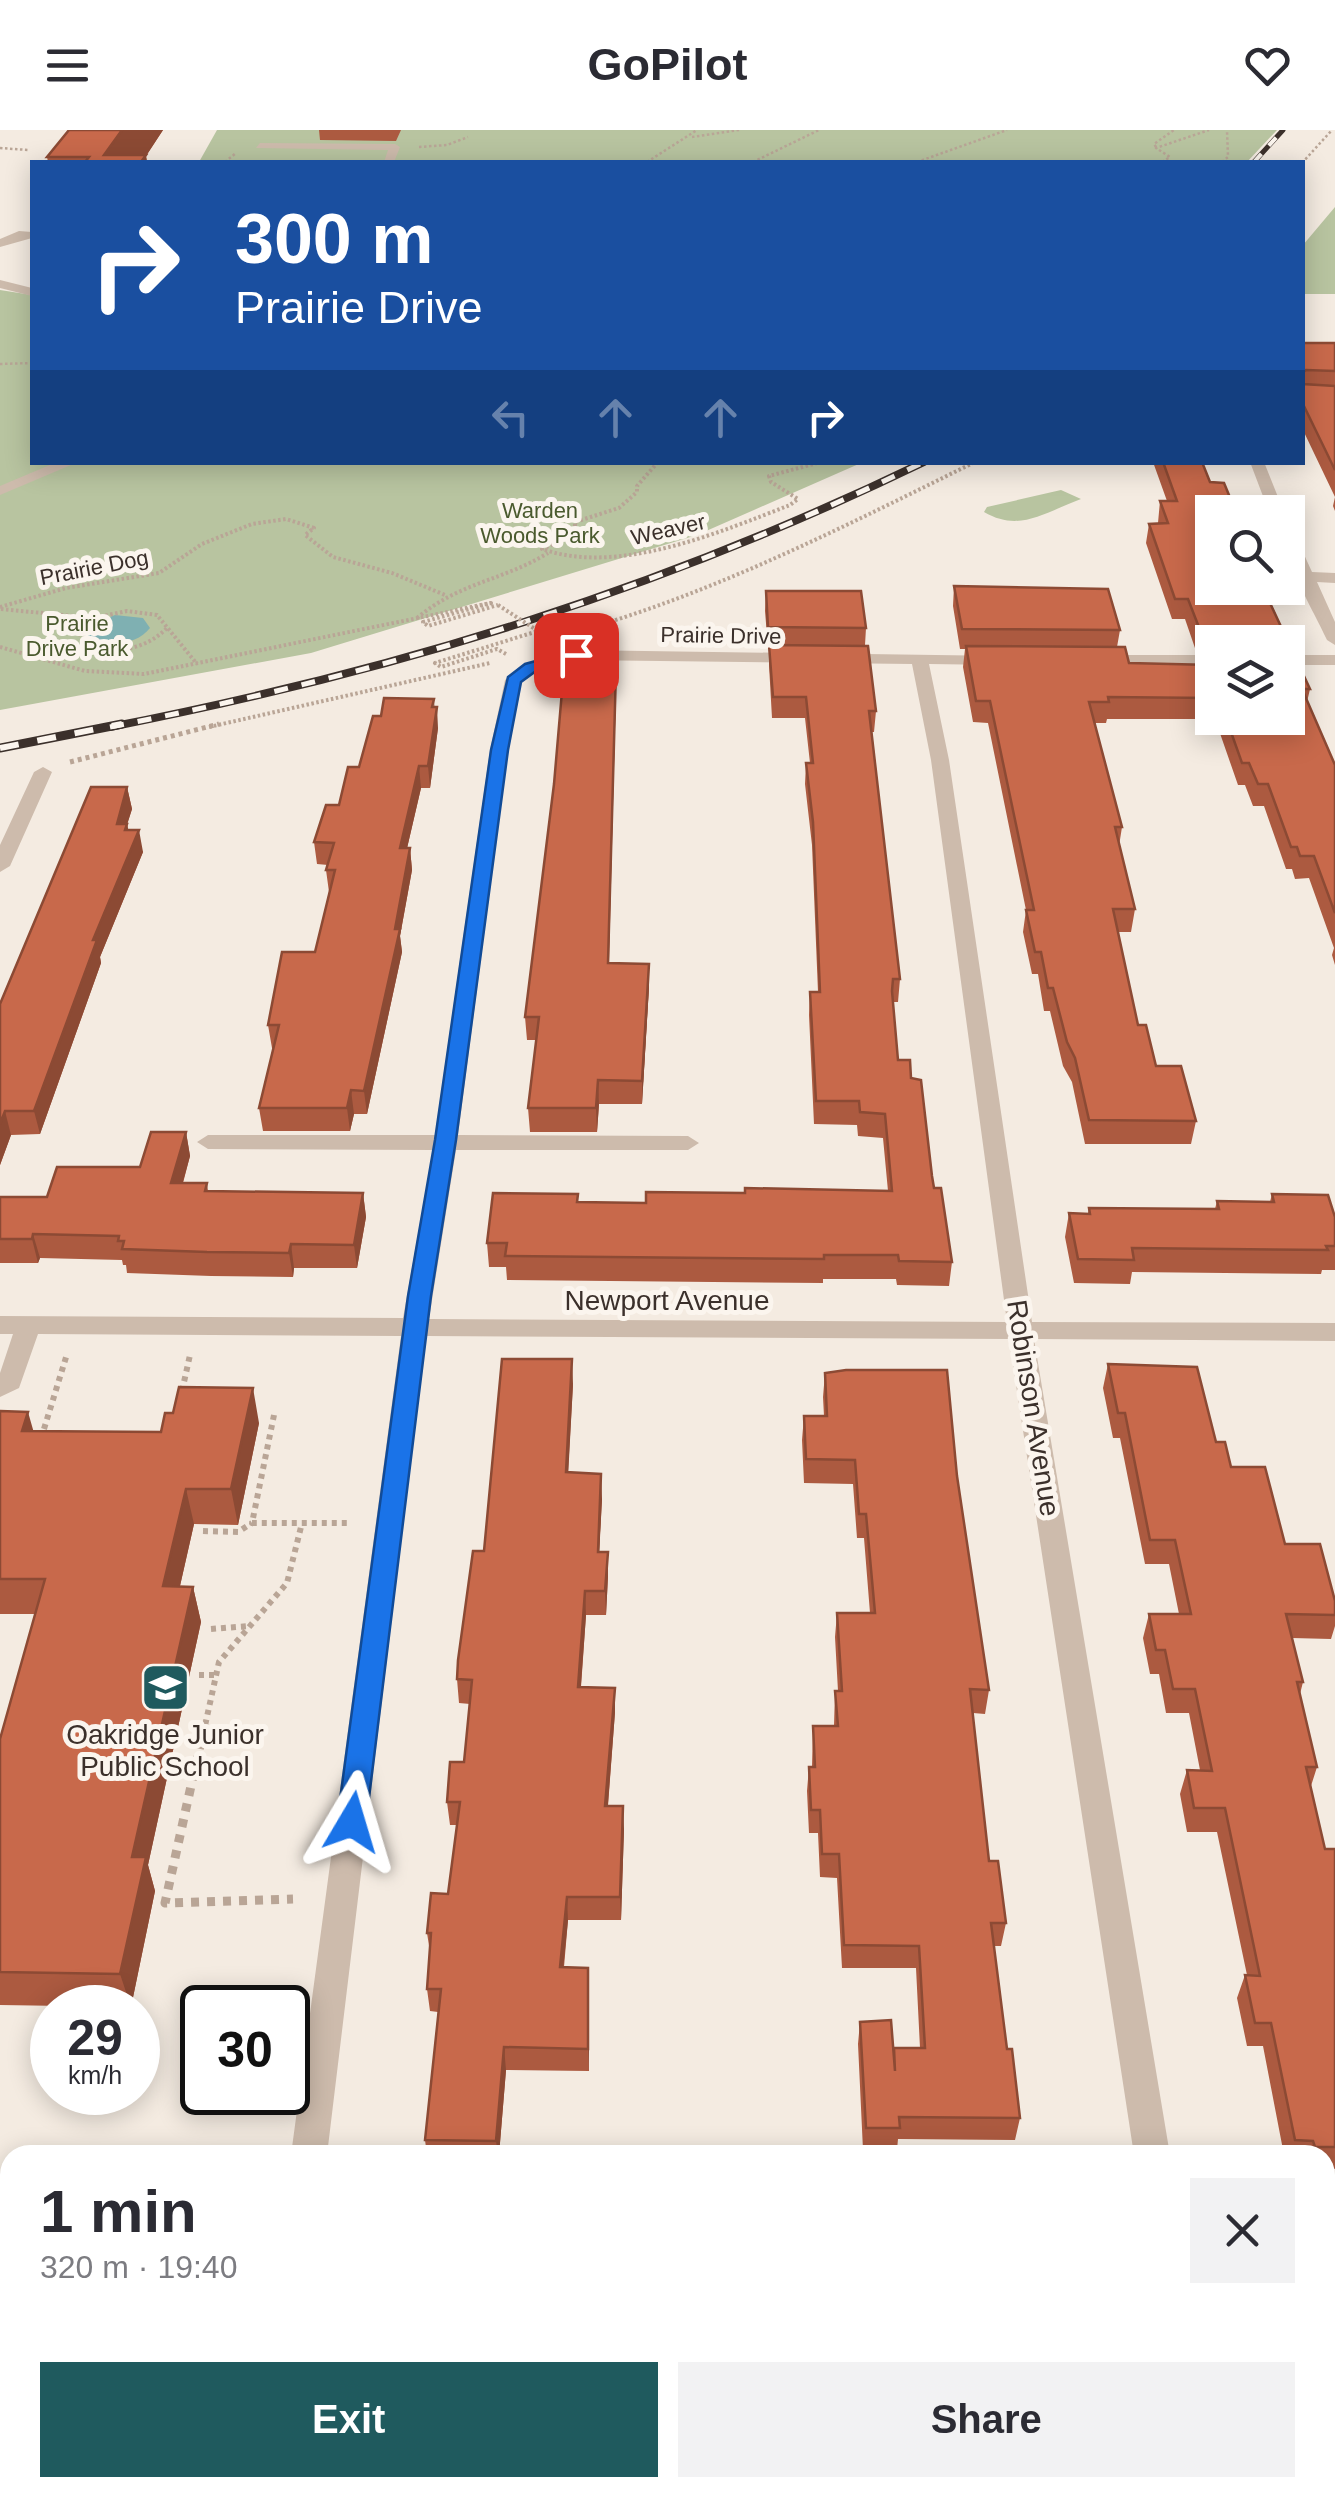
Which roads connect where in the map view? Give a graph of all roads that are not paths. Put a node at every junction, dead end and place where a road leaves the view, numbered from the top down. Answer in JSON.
{"nodes":[{"id":1,"x":268,"y":130,"type":"edge"},
{"id":2,"x":260,"y":146,"type":"junction"},
{"id":3,"x":253,"y":160,"type":"edge"},
{"id":4,"x":390,"y":160,"type":"edge"},
{"id":5,"x":30,"y":235,"type":"edge"},
{"id":6,"x":0,"y":244,"type":"edge"},
{"id":7,"x":30,"y":247,"type":"edge"},
{"id":8,"x":0,"y":284,"type":"edge"},
{"id":9,"x":30,"y":292,"type":"edge"},
{"id":10,"x":63,"y":465,"type":"edge"},
{"id":11,"x":1258,"y":465,"type":"edge"},
{"id":12,"x":0,"y":490,"type":"edge"},
{"id":13,"x":1270,"y":495,"type":"edge"},
{"id":14,"x":1305,"y":577,"type":"edge"},
{"id":15,"x":1335,"y":578,"type":"edge"},
{"id":16,"x":1305,"y":579,"type":"edge"},
{"id":17,"x":1335,"y":640,"type":"edge"},
{"id":18,"x":920,"y":660,"type":"junction"},
{"id":19,"x":1017,"y":660,"type":"edge"},
{"id":20,"x":1076,"y":660,"type":"edge"},
{"id":21,"x":1195,"y":660,"type":"edge"},
{"id":22,"x":1305,"y":660,"type":"edge"},
{"id":23,"x":1335,"y":660,"type":"edge"},
{"id":24,"x":42,"y":772,"type":"road end"},
{"id":25,"x":0,"y":866,"type":"edge"},
{"id":26,"x":446,"y":1140,"type":"junction"},
{"id":27,"x":208,"y":1142,"type":"dead end"},
{"id":28,"x":688,"y":1142,"type":"dead end"},
{"id":29,"x":0,"y":1325,"type":"edge"},
{"id":30,"x":28,"y":1325,"type":"junction"},
{"id":31,"x":416,"y":1328,"type":"junction"},
{"id":32,"x":1020,"y":1328,"type":"junction"},
{"id":33,"x":1335,"y":1332,"type":"edge"},
{"id":34,"x":0,"y":1388,"type":"edge"},
{"id":35,"x":310,"y":2145,"type":"edge"},
{"id":36,"x":1150,"y":2145,"type":"edge"}],
"edges":[{"from":1,"to":2,"type":"street"},
{"from":2,"to":3,"type":"street"},
{"from":2,"to":4,"type":"street"},
{"from":5,"to":6,"type":"street"},
{"from":6,"to":7,"type":"street"},
{"from":8,"to":9,"type":"street"},
{"from":10,"to":12,"type":"street"},
{"from":11,"to":13,"type":"street"},
{"from":14,"to":15,"type":"street"},
{"from":16,"to":17,"type":"street"},
{"from":18,"to":19,"type":"street","name":"Prairie Drive"},
{"from":18,"to":26,"type":"street","name":"Prairie Drive"},
{"from":18,"to":32,"type":"street","name":"Robinson Avenue"},
{"from":20,"to":21,"type":"street"},
{"from":22,"to":23,"type":"street"},
{"from":24,"to":25,"type":"street"},
{"from":26,"to":27,"type":"street"},
{"from":26,"to":28,"type":"street"},
{"from":26,"to":31,"type":"street"},
{"from":29,"to":30,"type":"street","name":"Newport Avenue"},
{"from":30,"to":31,"type":"street","name":"Newport Avenue"},
{"from":30,"to":34,"type":"street"},
{"from":31,"to":32,"type":"street","name":"Newport Avenue"},
{"from":31,"to":35,"type":"street"},
{"from":32,"to":33,"type":"street","name":"Newport Avenue"},
{"from":32,"to":36,"type":"street","name":"Robinson Avenue"}]}
